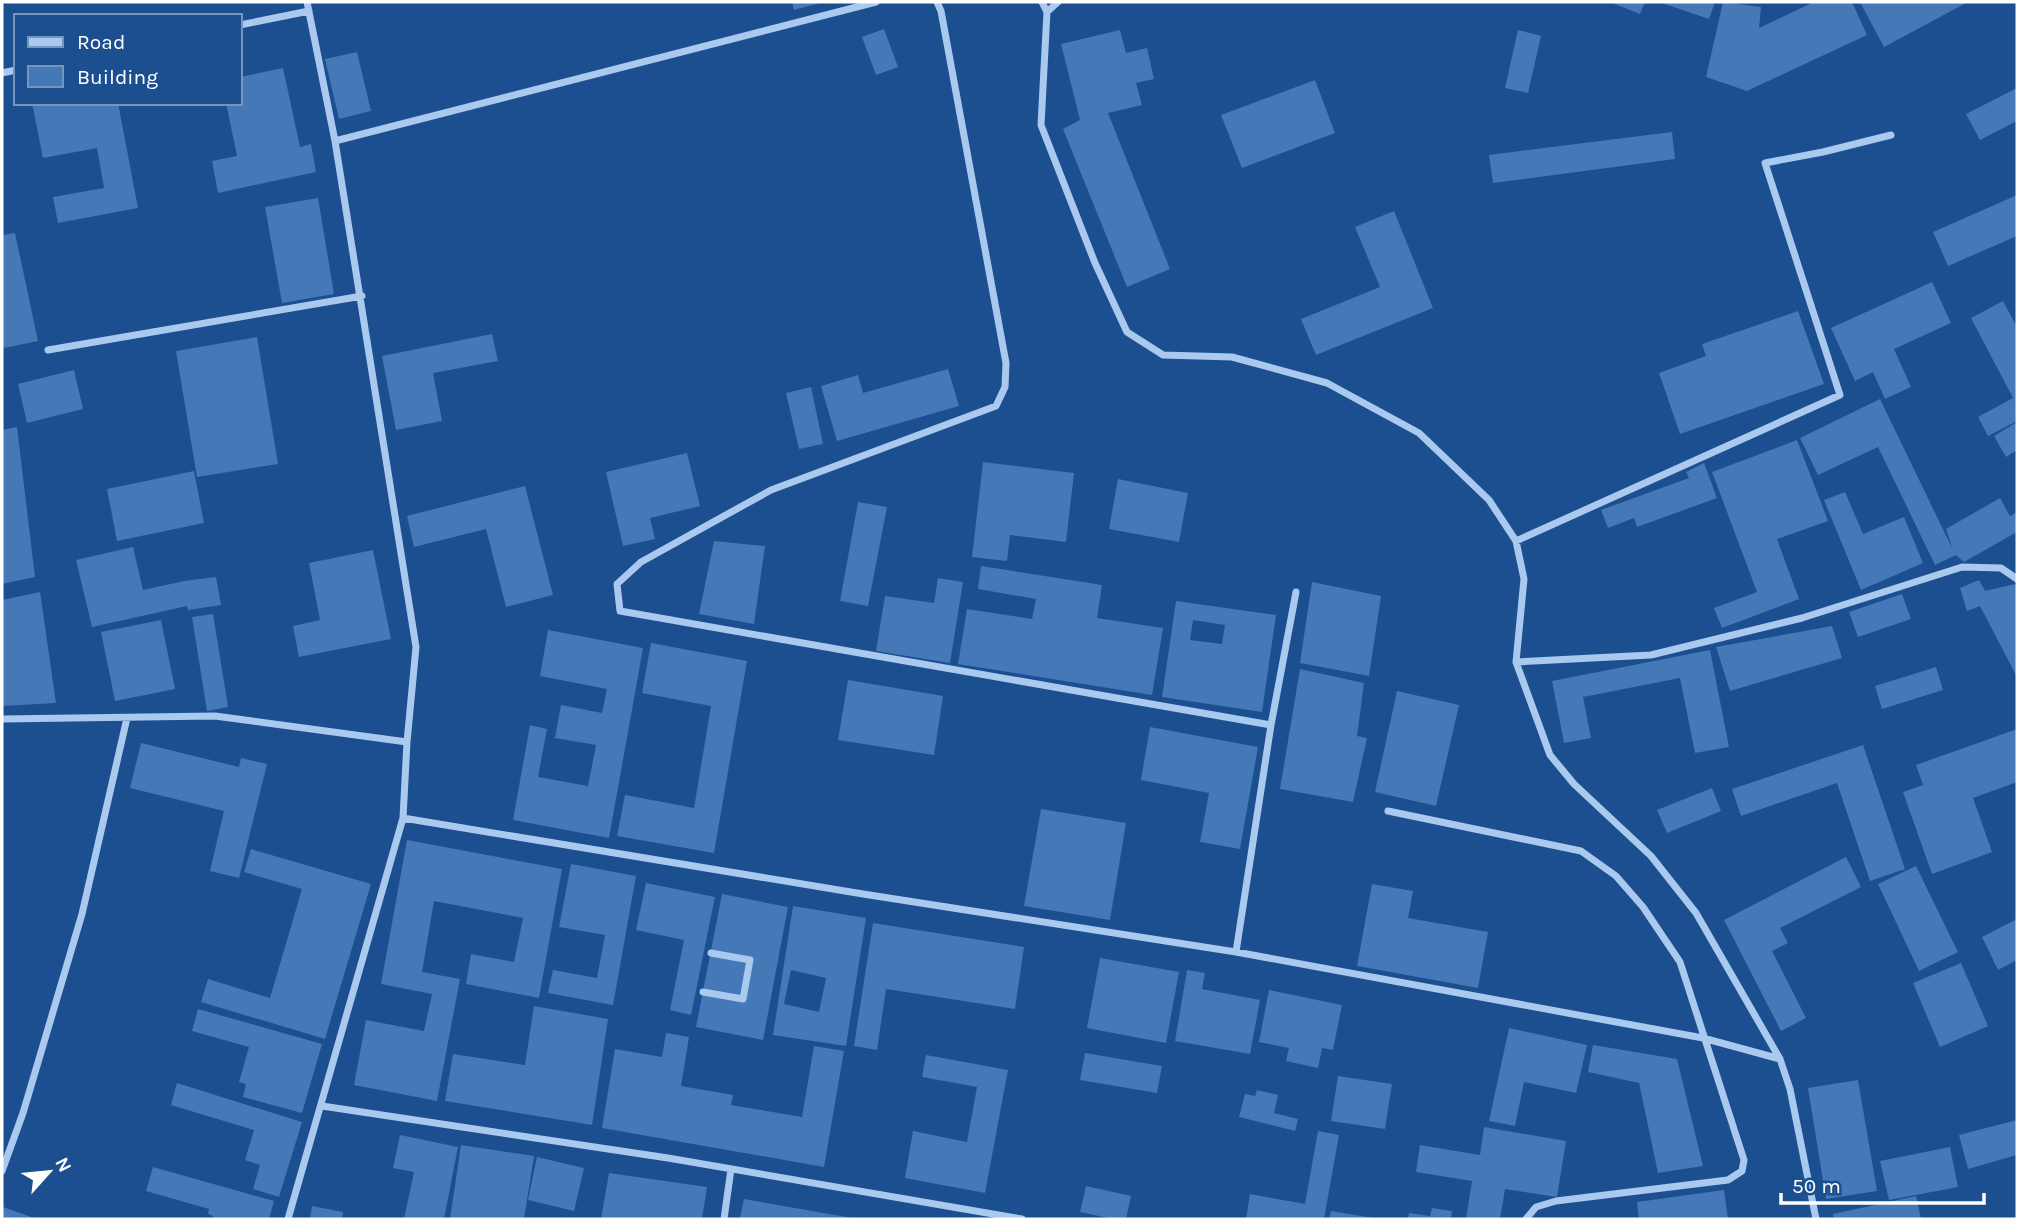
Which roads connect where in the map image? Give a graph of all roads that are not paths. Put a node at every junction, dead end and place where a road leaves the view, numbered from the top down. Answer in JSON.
{"nodes":[{"id":1,"x":307,"y":2,"type":"edge"},
{"id":2,"x":876,"y":2,"type":"edge"},
{"id":3,"x":937,"y":2,"type":"edge"},
{"id":4,"x":1042,"y":2,"type":"edge"},
{"id":5,"x":1058,"y":2,"type":"edge"},
{"id":6,"x":309,"y":11,"type":"junction"},
{"id":7,"x":1047,"y":12,"type":"junction"},
{"id":8,"x":242,"y":25,"type":"edge"},
{"id":9,"x":1891,"y":135,"type":"dead end"},
{"id":10,"x":335,"y":141,"type":"junction"},
{"id":11,"x":362,"y":296,"type":"junction"},
{"id":12,"x":48,"y":350,"type":"dead end"},
{"id":13,"x":1517,"y":541,"type":"junction"},
{"id":14,"x":2017,"y":579,"type":"edge"},
{"id":15,"x":1296,"y":592,"type":"dead end"},
{"id":16,"x":1516,"y":662,"type":"junction"},
{"id":17,"x":127,"y":718,"type":"junction"},
{"id":18,"x":2,"y":719,"type":"edge"},
{"id":19,"x":1271,"y":725,"type":"junction"},
{"id":20,"x":407,"y":742,"type":"junction"},
{"id":21,"x":1388,"y":811,"type":"dead end"},
{"id":22,"x":403,"y":818,"type":"junction"},
{"id":23,"x":1236,"y":952,"type":"junction"},
{"id":24,"x":710,"y":953,"type":"dead end"},
{"id":25,"x":703,"y":992,"type":"dead end"},
{"id":26,"x":1703,"y":1038,"type":"junction"},
{"id":27,"x":1780,"y":1059,"type":"junction"},
{"id":28,"x":322,"y":1106,"type":"junction"},
{"id":29,"x":731,"y":1169,"type":"junction"},
{"id":30,"x":2,"y":1171,"type":"edge"},
{"id":31,"x":288,"y":1219,"type":"edge"},
{"id":32,"x":724,"y":1219,"type":"edge"},
{"id":33,"x":1021,"y":1219,"type":"edge"},
{"id":34,"x":1526,"y":1219,"type":"edge"},
{"id":35,"x":1816,"y":1219,"type":"edge"}],
"edges":[{"from":1,"to":6,"type":"street"},
{"from":2,"to":10,"type":"street"},
{"from":3,"to":19,"type":"street"},
{"from":4,"to":7,"type":"street"},
{"from":5,"to":7,"type":"street"},
{"from":6,"to":8,"type":"street"},
{"from":6,"to":10,"type":"street"},
{"from":7,"to":13,"type":"street"},
{"from":9,"to":13,"type":"street"},
{"from":10,"to":11,"type":"street"},
{"from":11,"to":12,"type":"street"},
{"from":11,"to":20,"type":"street"},
{"from":13,"to":16,"type":"street"},
{"from":14,"to":16,"type":"street"},
{"from":15,"to":19,"type":"street"},
{"from":16,"to":27,"type":"street"},
{"from":17,"to":18,"type":"street"},
{"from":17,"to":20,"type":"street"},
{"from":17,"to":30,"type":"street"},
{"from":19,"to":23,"type":"street"},
{"from":20,"to":22,"type":"street"},
{"from":21,"to":26,"type":"street"},
{"from":22,"to":23,"type":"street"},
{"from":22,"to":28,"type":"street"},
{"from":23,"to":26,"type":"street"},
{"from":24,"to":25,"type":"street"},
{"from":26,"to":27,"type":"street"},
{"from":26,"to":34,"type":"street"},
{"from":27,"to":35,"type":"street"},
{"from":28,"to":29,"type":"street"},
{"from":28,"to":31,"type":"street"},
{"from":29,"to":32,"type":"street"},
{"from":29,"to":33,"type":"street"}]}
